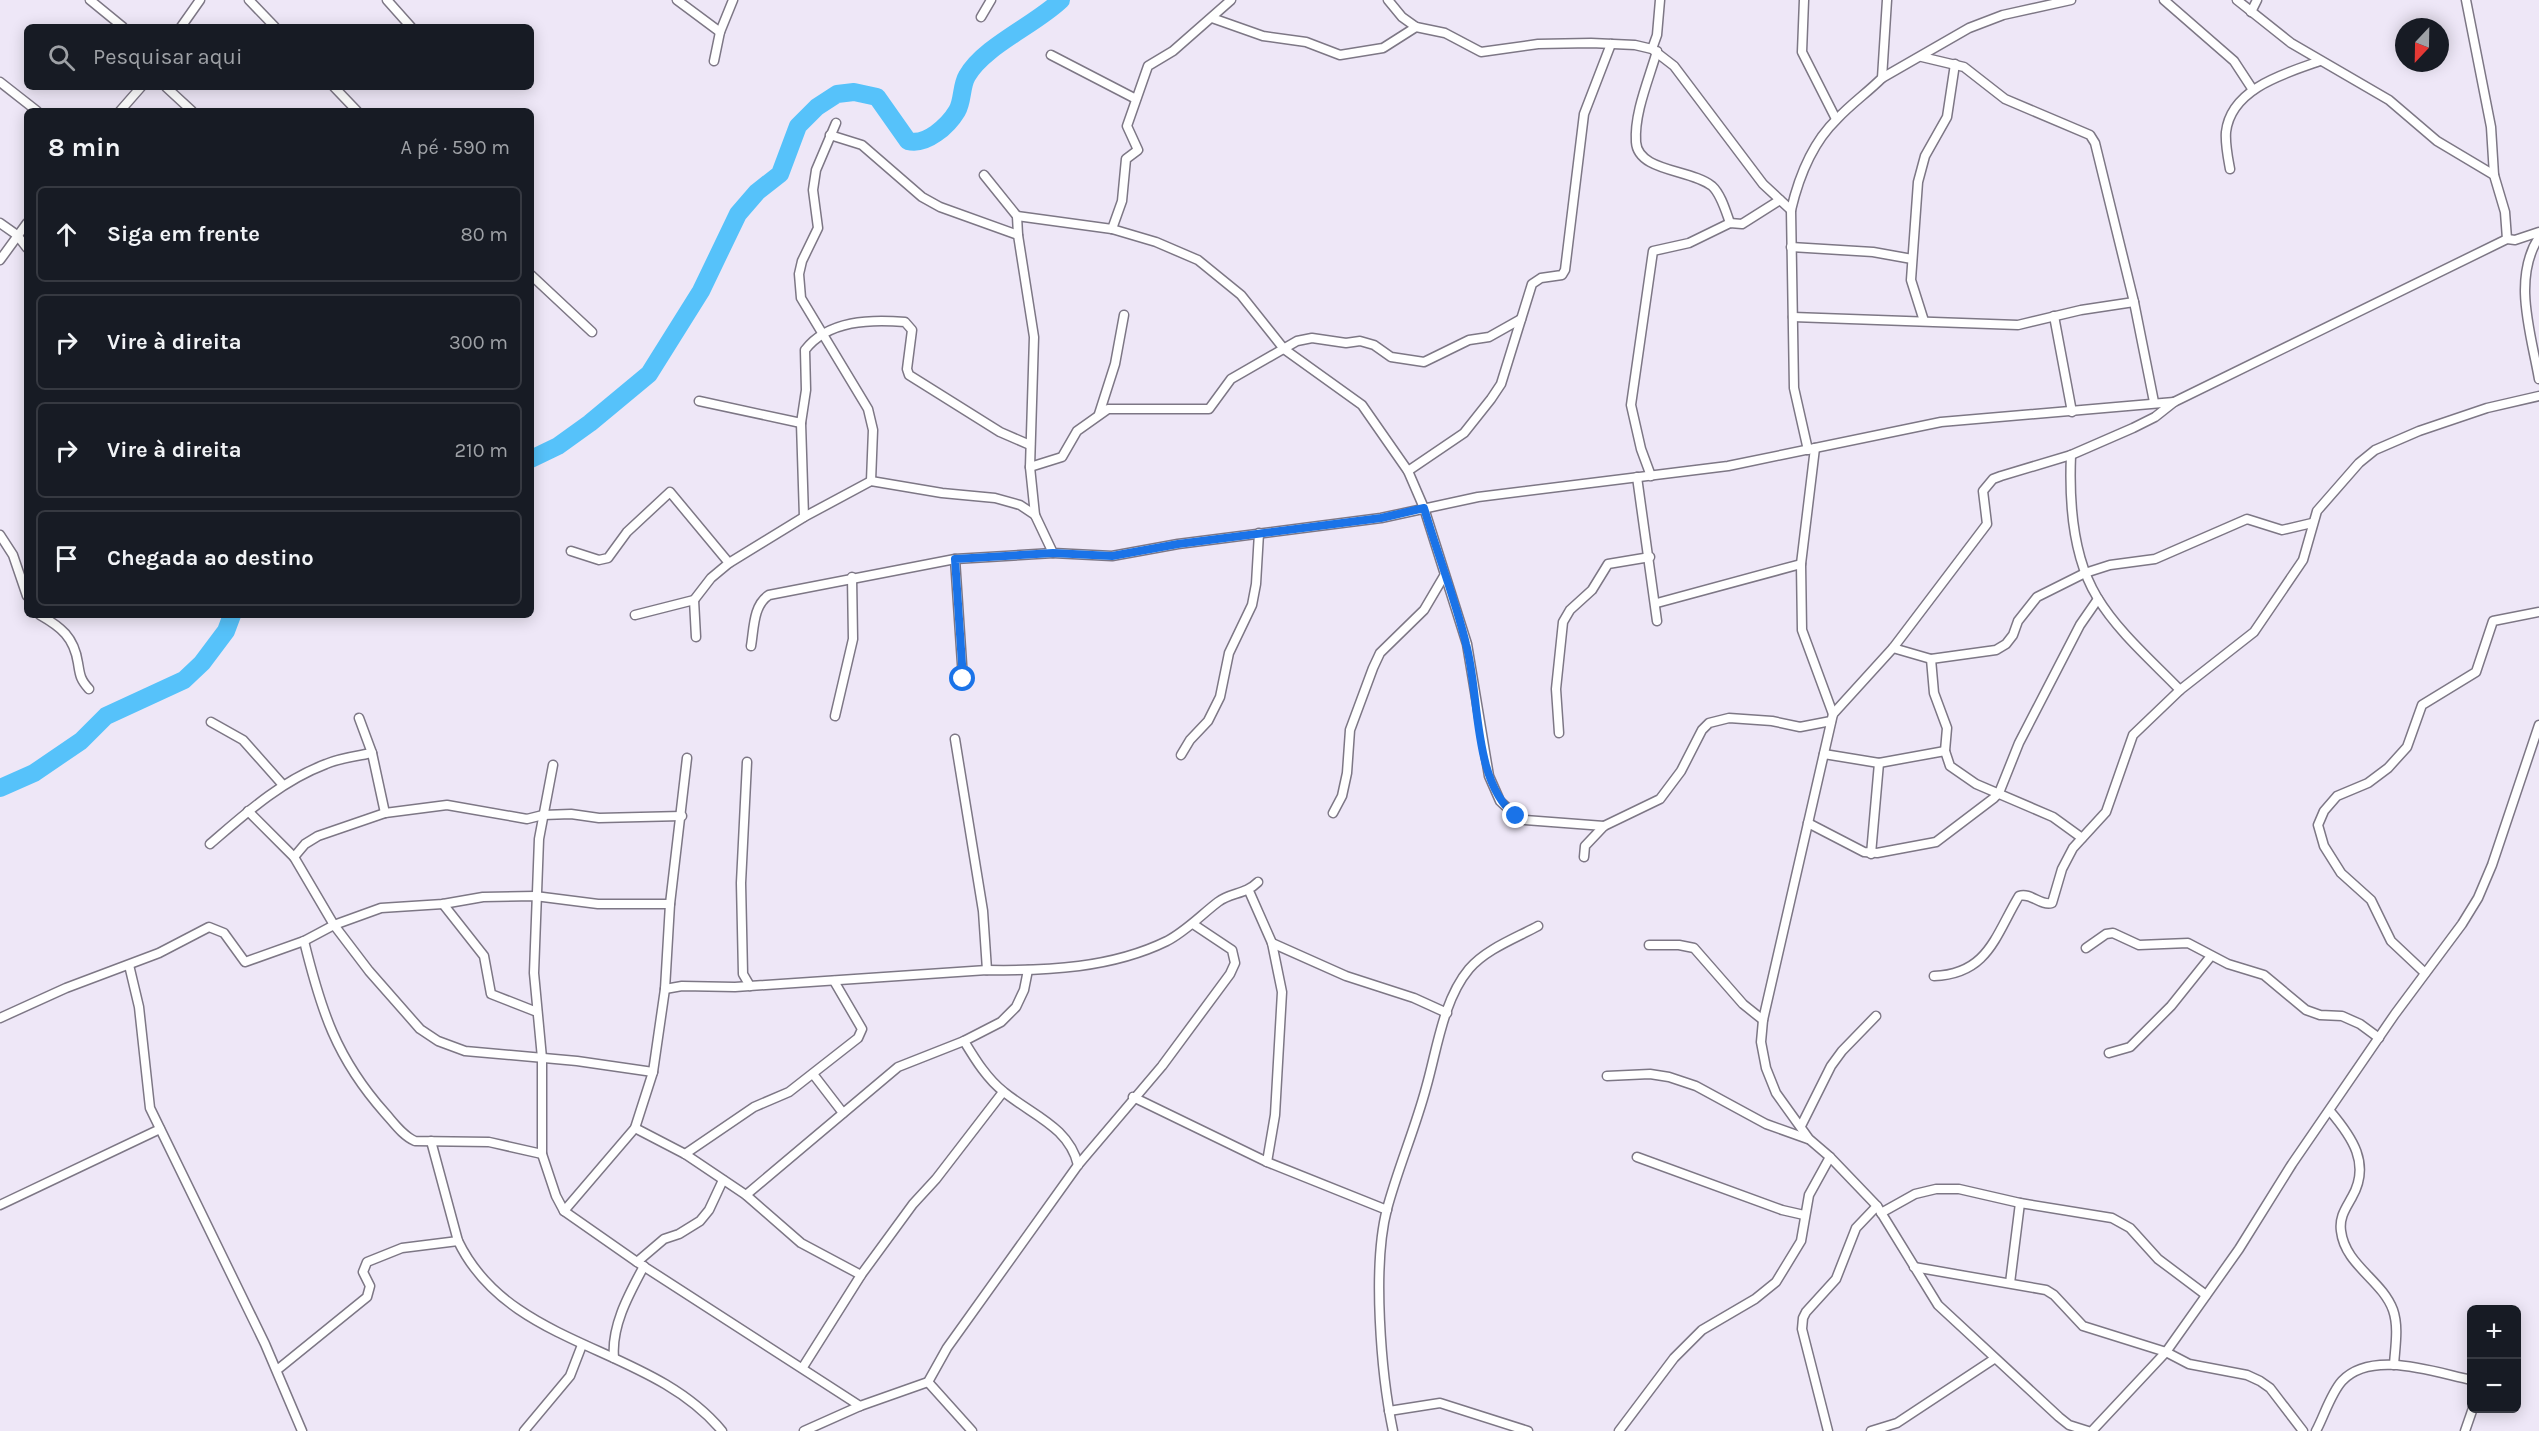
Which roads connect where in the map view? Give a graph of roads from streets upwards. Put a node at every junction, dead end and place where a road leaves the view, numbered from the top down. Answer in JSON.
{"nodes":[{"id":1,"x":90,"y":0,"type":"edge"},
{"id":2,"x":200,"y":0,"type":"edge"},
{"id":3,"x":249,"y":0,"type":"edge"},
{"id":4,"x":387,"y":0,"type":"edge"},
{"id":5,"x":677,"y":0,"type":"edge"},
{"id":6,"x":733,"y":0,"type":"edge"},
{"id":7,"x":991,"y":0,"type":"edge"},
{"id":8,"x":1231,"y":0,"type":"edge"},
{"id":9,"x":1388,"y":0,"type":"edge"},
{"id":10,"x":1660,"y":0,"type":"edge"},
{"id":11,"x":1804,"y":0,"type":"edge"},
{"id":12,"x":1887,"y":0,"type":"edge"},
{"id":13,"x":2071,"y":0,"type":"edge"},
{"id":14,"x":2164,"y":0,"type":"edge"},
{"id":15,"x":2237,"y":0,"type":"edge"},
{"id":16,"x":2257,"y":0,"type":"edge"},
{"id":17,"x":2466,"y":0,"type":"edge"},
{"id":18,"x":2251,"y":12,"type":"junction"},
{"id":19,"x":981,"y":17,"type":"dead end"},
{"id":20,"x":1212,"y":18,"type":"junction"},
{"id":21,"x":119,"y":24,"type":"edge"},
{"id":22,"x":183,"y":24,"type":"edge"},
{"id":23,"x":272,"y":24,"type":"edge"},
{"id":24,"x":408,"y":24,"type":"edge"},
{"id":25,"x":1416,"y":27,"type":"junction"},
{"id":26,"x":720,"y":32,"type":"junction"},
{"id":27,"x":1611,"y":44,"type":"junction"},
{"id":28,"x":1654,"y":50,"type":"junction"},
{"id":29,"x":1051,"y":55,"type":"dead end"},
{"id":30,"x":1922,"y":57,"type":"junction"},
{"id":31,"x":2320,"y":60,"type":"junction"},
{"id":32,"x":714,"y":61,"type":"dead end"},
{"id":33,"x":1955,"y":64,"type":"junction"},
{"id":34,"x":1882,"y":78,"type":"junction"},
{"id":35,"x":0,"y":82,"type":"edge"},
{"id":36,"x":138,"y":90,"type":"edge"},
{"id":37,"x":169,"y":90,"type":"edge"},
{"id":38,"x":337,"y":90,"type":"edge"},
{"id":39,"x":2253,"y":90,"type":"junction"},
{"id":40,"x":1136,"y":99,"type":"junction"},
{"id":41,"x":33,"y":108,"type":"edge"},
{"id":42,"x":123,"y":108,"type":"edge"},
{"id":43,"x":189,"y":108,"type":"edge"},
{"id":44,"x":354,"y":108,"type":"edge"},
{"id":45,"x":1836,"y":119,"type":"junction"},
{"id":46,"x":836,"y":123,"type":"dead end"},
{"id":47,"x":830,"y":135,"type":"junction"},
{"id":48,"x":2230,"y":169,"type":"dead end"},
{"id":49,"x":984,"y":175,"type":"dead end"},
{"id":50,"x":2494,"y":175,"type":"junction"},
{"id":51,"x":1780,"y":200,"type":"junction"},
{"id":52,"x":1791,"y":210,"type":"junction"},
{"id":53,"x":1017,"y":216,"type":"junction"},
{"id":54,"x":0,"y":223,"type":"edge"},
{"id":55,"x":1730,"y":223,"type":"junction"},
{"id":56,"x":24,"y":227,"type":"edge"},
{"id":57,"x":1112,"y":229,"type":"junction"},
{"id":58,"x":2539,"y":232,"type":"edge"},
{"id":59,"x":17,"y":235,"type":"junction"},
{"id":60,"x":1018,"y":236,"type":"junction"},
{"id":61,"x":2539,"y":237,"type":"edge"},
{"id":62,"x":2511,"y":240,"type":"junction"},
{"id":63,"x":24,"y":244,"type":"edge"},
{"id":64,"x":1791,"y":247,"type":"junction"},
{"id":65,"x":2530,"y":252,"type":"junction"},
{"id":66,"x":1912,"y":259,"type":"junction"},
{"id":67,"x":0,"y":260,"type":"edge"},
{"id":68,"x":534,"y":278,"type":"edge"},
{"id":69,"x":2134,"y":302,"type":"junction"},
{"id":70,"x":1124,"y":315,"type":"dead end"},
{"id":71,"x":2054,"y":316,"type":"junction"},
{"id":72,"x":1793,"y":317,"type":"junction"},
{"id":73,"x":1521,"y":319,"type":"junction"},
{"id":74,"x":1924,"y":321,"type":"junction"},
{"id":75,"x":592,"y":332,"type":"dead end"},
{"id":76,"x":821,"y":334,"type":"junction"},
{"id":77,"x":1284,"y":349,"type":"junction"},
{"id":78,"x":2539,"y":379,"type":"edge"},
{"id":79,"x":2539,"y":396,"type":"edge"},
{"id":80,"x":699,"y":401,"type":"dead end"},
{"id":81,"x":2154,"y":402,"type":"junction"},
{"id":82,"x":2174,"y":402,"type":"junction"},
{"id":83,"x":2072,"y":412,"type":"junction"},
{"id":84,"x":1099,"y":414,"type":"junction"},
{"id":85,"x":801,"y":423,"type":"junction"},
{"id":86,"x":1030,"y":446,"type":"junction"},
{"id":87,"x":1811,"y":449,"type":"junction"},
{"id":88,"x":2071,"y":455,"type":"junction"},
{"id":89,"x":1030,"y":467,"type":"junction"},
{"id":90,"x":1408,"y":471,"type":"junction"},
{"id":91,"x":1651,"y":476,"type":"junction"},
{"id":92,"x":1637,"y":477,"type":"junction"},
{"id":93,"x":871,"y":481,"type":"junction"},
{"id":94,"x":1424,"y":508,"type":"junction"},
{"id":95,"x":1035,"y":514,"type":"junction"},
{"id":96,"x":804,"y":517,"type":"junction"},
{"id":97,"x":2312,"y":523,"type":"junction"},
{"id":98,"x":1259,"y":533,"type":"junction"},
{"id":99,"x":0,"y":535,"type":"edge"},
{"id":100,"x":571,"y":551,"type":"dead end"},
{"id":101,"x":1053,"y":553,"type":"junction"},
{"id":102,"x":1650,"y":557,"type":"junction"},
{"id":103,"x":955,"y":559,"type":"junction"},
{"id":104,"x":729,"y":562,"type":"junction"},
{"id":105,"x":1801,"y":564,"type":"junction"},
{"id":106,"x":2085,"y":573,"type":"junction"},
{"id":107,"x":1444,"y":576,"type":"junction"},
{"id":108,"x":852,"y":577,"type":"junction"},
{"id":109,"x":24,"y":587,"type":"edge"},
{"id":110,"x":2098,"y":599,"type":"junction"},
{"id":111,"x":694,"y":600,"type":"junction"},
{"id":112,"x":1657,"y":603,"type":"junction"},
{"id":113,"x":2539,"y":612,"type":"edge"},
{"id":114,"x":635,"y":615,"type":"dead end"},
{"id":115,"x":45,"y":618,"type":"edge"},
{"id":116,"x":1657,"y":621,"type":"dead end"},
{"id":117,"x":696,"y":637,"type":"dead end"},
{"id":118,"x":751,"y":646,"type":"dead end"},
{"id":119,"x":1893,"y":648,"type":"junction"},
{"id":120,"x":1931,"y":659,"type":"junction"},
{"id":121,"x":963,"y":679,"type":"dead end"},
{"id":122,"x":89,"y":689,"type":"dead end"},
{"id":123,"x":2180,"y":690,"type":"junction"},
{"id":124,"x":835,"y":716,"type":"dead end"},
{"id":125,"x":359,"y":718,"type":"dead end"},
{"id":126,"x":1832,"y":718,"type":"junction"},
{"id":127,"x":211,"y":722,"type":"dead end"},
{"id":128,"x":2539,"y":725,"type":"edge"},
{"id":129,"x":1559,"y":733,"type":"dead end"},
{"id":130,"x":955,"y":739,"type":"dead end"},
{"id":131,"x":1945,"y":751,"type":"junction"},
{"id":132,"x":372,"y":753,"type":"junction"},
{"id":133,"x":1824,"y":754,"type":"junction"},
{"id":134,"x":1181,"y":755,"type":"dead end"},
{"id":135,"x":687,"y":758,"type":"dead end"},
{"id":136,"x":747,"y":762,"type":"dead end"},
{"id":137,"x":1878,"y":763,"type":"junction"},
{"id":138,"x":553,"y":765,"type":"dead end"},
{"id":139,"x":283,"y":785,"type":"junction"},
{"id":140,"x":1999,"y":793,"type":"junction"},
{"id":141,"x":248,"y":811,"type":"junction"},
{"id":142,"x":385,"y":813,"type":"junction"},
{"id":143,"x":1333,"y":813,"type":"dead end"},
{"id":144,"x":543,"y":815,"type":"junction"},
{"id":145,"x":682,"y":816,"type":"junction"},
{"id":146,"x":1808,"y":823,"type":"junction"},
{"id":147,"x":1604,"y":826,"type":"junction"},
{"id":148,"x":2082,"y":838,"type":"junction"},
{"id":149,"x":210,"y":844,"type":"dead end"},
{"id":150,"x":1872,"y":854,"type":"junction"},
{"id":151,"x":294,"y":857,"type":"junction"},
{"id":152,"x":1584,"y":857,"type":"dead end"},
{"id":153,"x":1258,"y":882,"type":"dead end"},
{"id":154,"x":1249,"y":891,"type":"junction"},
{"id":155,"x":535,"y":896,"type":"junction"},
{"id":156,"x":443,"y":904,"type":"junction"},
{"id":157,"x":670,"y":904,"type":"junction"},
{"id":158,"x":1193,"y":924,"type":"junction"},
{"id":159,"x":334,"y":925,"type":"junction"},
{"id":160,"x":1538,"y":926,"type":"dead end"},
{"id":161,"x":304,"y":941,"type":"junction"},
{"id":162,"x":1272,"y":943,"type":"junction"},
{"id":163,"x":1649,"y":945,"type":"dead end"},
{"id":164,"x":2086,"y":948,"type":"dead end"},
{"id":165,"x":2211,"y":956,"type":"junction"},
{"id":166,"x":129,"y":965,"type":"junction"},
{"id":167,"x":987,"y":970,"type":"junction"},
{"id":168,"x":1028,"y":970,"type":"junction"},
{"id":169,"x":2425,"y":973,"type":"junction"},
{"id":170,"x":743,"y":974,"type":"junction"},
{"id":171,"x":1934,"y":976,"type":"dead end"},
{"id":172,"x":834,"y":981,"type":"junction"},
{"id":173,"x":750,"y":986,"type":"junction"},
{"id":174,"x":735,"y":987,"type":"junction"},
{"id":175,"x":665,"y":989,"type":"junction"},
{"id":176,"x":537,"y":1012,"type":"junction"},
{"id":177,"x":1447,"y":1012,"type":"junction"},
{"id":178,"x":1876,"y":1016,"type":"dead end"},
{"id":179,"x":0,"y":1018,"type":"edge"},
{"id":180,"x":1763,"y":1020,"type":"junction"},
{"id":181,"x":2379,"y":1038,"type":"junction"},
{"id":182,"x":964,"y":1041,"type":"junction"},
{"id":183,"x":2109,"y":1053,"type":"dead end"},
{"id":184,"x":542,"y":1058,"type":"junction"},
{"id":185,"x":653,"y":1072,"type":"junction"},
{"id":186,"x":813,"y":1074,"type":"junction"},
{"id":187,"x":1607,"y":1076,"type":"dead end"},
{"id":188,"x":1003,"y":1092,"type":"junction"},
{"id":189,"x":1133,"y":1097,"type":"junction"},
{"id":190,"x":2330,"y":1111,"type":"junction"},
{"id":191,"x":843,"y":1113,"type":"junction"},
{"id":192,"x":1800,"y":1126,"type":"junction"},
{"id":193,"x":635,"y":1128,"type":"junction"},
{"id":194,"x":160,"y":1129,"type":"junction"},
{"id":195,"x":1809,"y":1139,"type":"junction"},
{"id":196,"x":431,"y":1141,"type":"junction"},
{"id":197,"x":542,"y":1154,"type":"junction"},
{"id":198,"x":685,"y":1154,"type":"junction"},
{"id":199,"x":1637,"y":1157,"type":"dead end"},
{"id":200,"x":1830,"y":1157,"type":"junction"},
{"id":201,"x":1266,"y":1162,"type":"junction"},
{"id":202,"x":1078,"y":1165,"type":"junction"},
{"id":203,"x":723,"y":1180,"type":"junction"},
{"id":204,"x":746,"y":1195,"type":"junction"},
{"id":205,"x":2020,"y":1203,"type":"junction"},
{"id":206,"x":0,"y":1205,"type":"edge"},
{"id":207,"x":1387,"y":1210,"type":"junction"},
{"id":208,"x":1879,"y":1210,"type":"junction"},
{"id":209,"x":564,"y":1211,"type":"junction"},
{"id":210,"x":1804,"y":1215,"type":"junction"},
{"id":211,"x":458,"y":1241,"type":"junction"},
{"id":212,"x":641,"y":1264,"type":"junction"},
{"id":213,"x":1914,"y":1267,"type":"junction"},
{"id":214,"x":861,"y":1275,"type":"junction"},
{"id":215,"x":2010,"y":1283,"type":"junction"},
{"id":216,"x":2206,"y":1295,"type":"junction"},
{"id":217,"x":582,"y":1345,"type":"junction"},
{"id":218,"x":2166,"y":1352,"type":"junction"},
{"id":219,"x":614,"y":1358,"type":"junction"},
{"id":220,"x":1994,"y":1359,"type":"junction"},
{"id":221,"x":2394,"y":1365,"type":"junction"},
{"id":222,"x":803,"y":1367,"type":"junction"},
{"id":223,"x":277,"y":1370,"type":"junction"},
{"id":224,"x":2467,"y":1379,"type":"edge"},
{"id":225,"x":928,"y":1382,"type":"junction"},
{"id":226,"x":860,"y":1406,"type":"junction"},
{"id":227,"x":1389,"y":1412,"type":"junction"},
{"id":228,"x":2471,"y":1413,"type":"edge"},
{"id":229,"x":302,"y":1431,"type":"edge"},
{"id":230,"x":524,"y":1431,"type":"edge"},
{"id":231,"x":722,"y":1431,"type":"edge"},
{"id":232,"x":804,"y":1431,"type":"edge"},
{"id":233,"x":972,"y":1431,"type":"edge"},
{"id":234,"x":1393,"y":1431,"type":"edge"},
{"id":235,"x":1528,"y":1431,"type":"edge"},
{"id":236,"x":1619,"y":1431,"type":"edge"},
{"id":237,"x":1828,"y":1431,"type":"edge"},
{"id":238,"x":1871,"y":1431,"type":"edge"},
{"id":239,"x":2090,"y":1431,"type":"edge"},
{"id":240,"x":2303,"y":1431,"type":"edge"},
{"id":241,"x":2316,"y":1431,"type":"edge"},
{"id":242,"x":2465,"y":1431,"type":"edge"}],
"edges":[{"from":1,"to":21,"type":"street"},
{"from":2,"to":22,"type":"street"},
{"from":3,"to":23,"type":"street"},
{"from":4,"to":24,"type":"street"},
{"from":5,"to":26,"type":"street"},
{"from":6,"to":26,"type":"street"},
{"from":7,"to":19,"type":"street"},
{"from":8,"to":20,"type":"street"},
{"from":9,"to":25,"type":"street"},
{"from":10,"to":28,"type":"street"},
{"from":11,"to":45,"type":"street"},
{"from":12,"to":34,"type":"street"},
{"from":13,"to":30,"type":"street"},
{"from":14,"to":39,"type":"street"},
{"from":15,"to":18,"type":"street"},
{"from":16,"to":18,"type":"street"},
{"from":17,"to":50,"type":"street"},
{"from":18,"to":31,"type":"street"},
{"from":20,"to":25,"type":"street"},
{"from":20,"to":40,"type":"street"},
{"from":25,"to":27,"type":"street"},
{"from":26,"to":32,"type":"street"},
{"from":27,"to":28,"type":"street"},
{"from":27,"to":73,"type":"street"},
{"from":28,"to":51,"type":"street"},
{"from":28,"to":55,"type":"street"},
{"from":29,"to":40,"type":"street"},
{"from":30,"to":33,"type":"street"},
{"from":30,"to":34,"type":"street"},
{"from":31,"to":39,"type":"street"},
{"from":31,"to":50,"type":"street"},
{"from":33,"to":66,"type":"street"},
{"from":33,"to":69,"type":"street"},
{"from":34,"to":45,"type":"street"},
{"from":35,"to":41,"type":"street"},
{"from":36,"to":42,"type":"street"},
{"from":37,"to":43,"type":"street"},
{"from":38,"to":44,"type":"street"},
{"from":39,"to":48,"type":"street"},
{"from":40,"to":57,"type":"street"},
{"from":45,"to":52,"type":"street"},
{"from":46,"to":47,"type":"street"},
{"from":47,"to":60,"type":"street"},
{"from":47,"to":76,"type":"street"},
{"from":49,"to":53,"type":"street"},
{"from":50,"to":62,"type":"street"},
{"from":51,"to":52,"type":"street"},
{"from":51,"to":55,"type":"street"},
{"from":52,"to":64,"type":"street"},
{"from":53,"to":57,"type":"street"},
{"from":53,"to":60,"type":"street"},
{"from":54,"to":59,"type":"street"},
{"from":55,"to":91,"type":"street"},
{"from":56,"to":59,"type":"street"},
{"from":57,"to":77,"type":"street"},
{"from":58,"to":62,"type":"street"},
{"from":59,"to":63,"type":"street"},
{"from":59,"to":67,"type":"street"},
{"from":60,"to":86,"type":"street"},
{"from":61,"to":65,"type":"street"},
{"from":62,"to":65,"type":"street"},
{"from":62,"to":82,"type":"street"},
{"from":64,"to":66,"type":"street"},
{"from":64,"to":72,"type":"street"},
{"from":65,"to":78,"type":"street"},
{"from":66,"to":74,"type":"street"},
{"from":68,"to":75,"type":"street"},
{"from":69,"to":71,"type":"street"},
{"from":69,"to":81,"type":"street"},
{"from":70,"to":84,"type":"street"},
{"from":71,"to":74,"type":"street"},
{"from":71,"to":83,"type":"street"},
{"from":72,"to":74,"type":"street"},
{"from":72,"to":87,"type":"street"},
{"from":73,"to":77,"type":"street"},
{"from":73,"to":90,"type":"street"},
{"from":76,"to":85,"type":"street"},
{"from":76,"to":86,"type":"street"},
{"from":76,"to":93,"type":"street"},
{"from":77,"to":84,"type":"street"},
{"from":77,"to":90,"type":"street"},
{"from":79,"to":97,"type":"street"},
{"from":80,"to":85,"type":"street"},
{"from":81,"to":82,"type":"street"},
{"from":81,"to":83,"type":"street"},
{"from":82,"to":88,"type":"street"},
{"from":83,"to":87,"type":"street"},
{"from":84,"to":89,"type":"street"},
{"from":85,"to":96,"type":"street"},
{"from":86,"to":89,"type":"street"},
{"from":87,"to":91,"type":"street"},
{"from":87,"to":105,"type":"street"},
{"from":88,"to":106,"type":"street"},
{"from":88,"to":119,"type":"street"},
{"from":89,"to":95,"type":"street"},
{"from":90,"to":94,"type":"street"},
{"from":91,"to":92,"type":"street"},
{"from":92,"to":94,"type":"street"},
{"from":92,"to":102,"type":"street"},
{"from":93,"to":95,"type":"street"},
{"from":93,"to":96,"type":"street"},
{"from":94,"to":98,"type":"street"},
{"from":94,"to":107,"type":"street"},
{"from":95,"to":101,"type":"street"},
{"from":96,"to":104,"type":"street"},
{"from":97,"to":106,"type":"street"},
{"from":97,"to":123,"type":"street"},
{"from":98,"to":101,"type":"street"},
{"from":98,"to":134,"type":"street"},
{"from":99,"to":109,"type":"street"},
{"from":100,"to":104,"type":"street"},
{"from":101,"to":103,"type":"street"},
{"from":102,"to":112,"type":"street"},
{"from":102,"to":129,"type":"street"},
{"from":103,"to":108,"type":"street"},
{"from":103,"to":121,"type":"street"},
{"from":104,"to":111,"type":"street"},
{"from":105,"to":112,"type":"street"},
{"from":105,"to":126,"type":"street"},
{"from":106,"to":110,"type":"street"},
{"from":106,"to":120,"type":"street"},
{"from":107,"to":143,"type":"street"},
{"from":107,"to":147,"type":"street"},
{"from":108,"to":118,"type":"street"},
{"from":108,"to":124,"type":"street"},
{"from":110,"to":123,"type":"street"},
{"from":110,"to":140,"type":"street"},
{"from":111,"to":114,"type":"street"},
{"from":111,"to":117,"type":"street"},
{"from":112,"to":116,"type":"street"},
{"from":113,"to":169,"type":"street"},
{"from":115,"to":122,"type":"street"},
{"from":119,"to":120,"type":"street"},
{"from":119,"to":126,"type":"street"},
{"from":120,"to":131,"type":"street"},
{"from":123,"to":148,"type":"street"},
{"from":125,"to":132,"type":"street"},
{"from":126,"to":133,"type":"street"},
{"from":126,"to":147,"type":"street"},
{"from":127,"to":139,"type":"street"},
{"from":128,"to":169,"type":"street"},
{"from":130,"to":167,"type":"street"},
{"from":131,"to":137,"type":"street"},
{"from":131,"to":140,"type":"street"},
{"from":132,"to":139,"type":"street"},
{"from":132,"to":142,"type":"street"},
{"from":133,"to":137,"type":"street"},
{"from":133,"to":146,"type":"street"},
{"from":135,"to":145,"type":"street"},
{"from":136,"to":170,"type":"street"},
{"from":137,"to":150,"type":"street"},
{"from":138,"to":144,"type":"street"},
{"from":139,"to":141,"type":"street"},
{"from":140,"to":148,"type":"street"},
{"from":140,"to":150,"type":"street"},
{"from":141,"to":149,"type":"street"},
{"from":141,"to":151,"type":"street"},
{"from":142,"to":144,"type":"street"},
{"from":142,"to":151,"type":"street"},
{"from":144,"to":145,"type":"street"},
{"from":144,"to":155,"type":"street"},
{"from":145,"to":157,"type":"street"},
{"from":146,"to":150,"type":"street"},
{"from":146,"to":180,"type":"street"},
{"from":147,"to":152,"type":"street"},
{"from":148,"to":171,"type":"street"},
{"from":151,"to":159,"type":"street"},
{"from":153,"to":154,"type":"street"},
{"from":154,"to":158,"type":"street"},
{"from":154,"to":162,"type":"street"},
{"from":155,"to":156,"type":"street"},
{"from":155,"to":157,"type":"street"},
{"from":155,"to":176,"type":"street"},
{"from":156,"to":159,"type":"street"},
{"from":156,"to":176,"type":"street"},
{"from":157,"to":175,"type":"street"},
{"from":158,"to":168,"type":"street"},
{"from":158,"to":189,"type":"street"},
{"from":159,"to":161,"type":"street"},
{"from":159,"to":184,"type":"street"},
{"from":160,"to":177,"type":"street"},
{"from":161,"to":166,"type":"street"},
{"from":161,"to":196,"type":"street"},
{"from":162,"to":177,"type":"street"},
{"from":162,"to":201,"type":"street"},
{"from":163,"to":180,"type":"street"},
{"from":164,"to":165,"type":"street"},
{"from":165,"to":181,"type":"street"},
{"from":165,"to":183,"type":"street"},
{"from":166,"to":179,"type":"street"},
{"from":166,"to":194,"type":"street"},
{"from":167,"to":168,"type":"street"},
{"from":167,"to":172,"type":"street"},
{"from":168,"to":182,"type":"street"},
{"from":169,"to":181,"type":"street"},
{"from":170,"to":173,"type":"street"},
{"from":170,"to":174,"type":"street"},
{"from":172,"to":173,"type":"street"},
{"from":172,"to":186,"type":"street"},
{"from":173,"to":174,"type":"street"},
{"from":174,"to":175,"type":"street"},
{"from":175,"to":185,"type":"street"},
{"from":176,"to":184,"type":"street"},
{"from":177,"to":207,"type":"street"},
{"from":178,"to":192,"type":"street"},
{"from":180,"to":192,"type":"street"},
{"from":181,"to":190,"type":"street"},
{"from":182,"to":188,"type":"street"},
{"from":182,"to":191,"type":"street"},
{"from":184,"to":185,"type":"street"},
{"from":184,"to":197,"type":"street"},
{"from":185,"to":193,"type":"street"},
{"from":186,"to":191,"type":"street"},
{"from":186,"to":198,"type":"street"},
{"from":187,"to":195,"type":"street"},
{"from":188,"to":202,"type":"street"},
{"from":188,"to":214,"type":"street"},
{"from":189,"to":201,"type":"street"},
{"from":189,"to":202,"type":"street"},
{"from":190,"to":216,"type":"street"},
{"from":190,"to":221,"type":"street"},
{"from":191,"to":204,"type":"street"},
{"from":192,"to":195,"type":"street"},
{"from":193,"to":198,"type":"street"},
{"from":193,"to":209,"type":"street"},
{"from":194,"to":206,"type":"street"},
{"from":194,"to":223,"type":"street"},
{"from":195,"to":200,"type":"street"},
{"from":196,"to":197,"type":"street"},
{"from":196,"to":211,"type":"street"},
{"from":197,"to":209,"type":"street"},
{"from":198,"to":203,"type":"street"},
{"from":199,"to":210,"type":"street"},
{"from":200,"to":208,"type":"street"},
{"from":200,"to":210,"type":"street"},
{"from":201,"to":207,"type":"street"},
{"from":202,"to":225,"type":"street"},
{"from":203,"to":204,"type":"street"},
{"from":203,"to":212,"type":"street"},
{"from":204,"to":214,"type":"street"},
{"from":205,"to":208,"type":"street"},
{"from":205,"to":215,"type":"street"},
{"from":205,"to":216,"type":"street"},
{"from":207,"to":227,"type":"street"},
{"from":208,"to":213,"type":"street"},
{"from":208,"to":237,"type":"street"},
{"from":209,"to":212,"type":"street"},
{"from":210,"to":236,"type":"street"},
{"from":211,"to":217,"type":"street"},
{"from":211,"to":223,"type":"street"},
{"from":212,"to":219,"type":"street"},
{"from":212,"to":222,"type":"street"},
{"from":213,"to":215,"type":"street"},
{"from":213,"to":220,"type":"street"},
{"from":214,"to":222,"type":"street"},
{"from":215,"to":218,"type":"street"},
{"from":216,"to":218,"type":"street"},
{"from":217,"to":219,"type":"street"},
{"from":217,"to":230,"type":"street"},
{"from":218,"to":239,"type":"street"},
{"from":218,"to":240,"type":"street"},
{"from":219,"to":231,"type":"street"},
{"from":220,"to":238,"type":"street"},
{"from":220,"to":239,"type":"street"},
{"from":221,"to":224,"type":"street"},
{"from":221,"to":241,"type":"street"},
{"from":222,"to":226,"type":"street"},
{"from":223,"to":229,"type":"street"},
{"from":225,"to":226,"type":"street"},
{"from":225,"to":233,"type":"street"},
{"from":226,"to":232,"type":"street"},
{"from":227,"to":234,"type":"street"},
{"from":227,"to":235,"type":"street"},
{"from":228,"to":242,"type":"street"}]}
